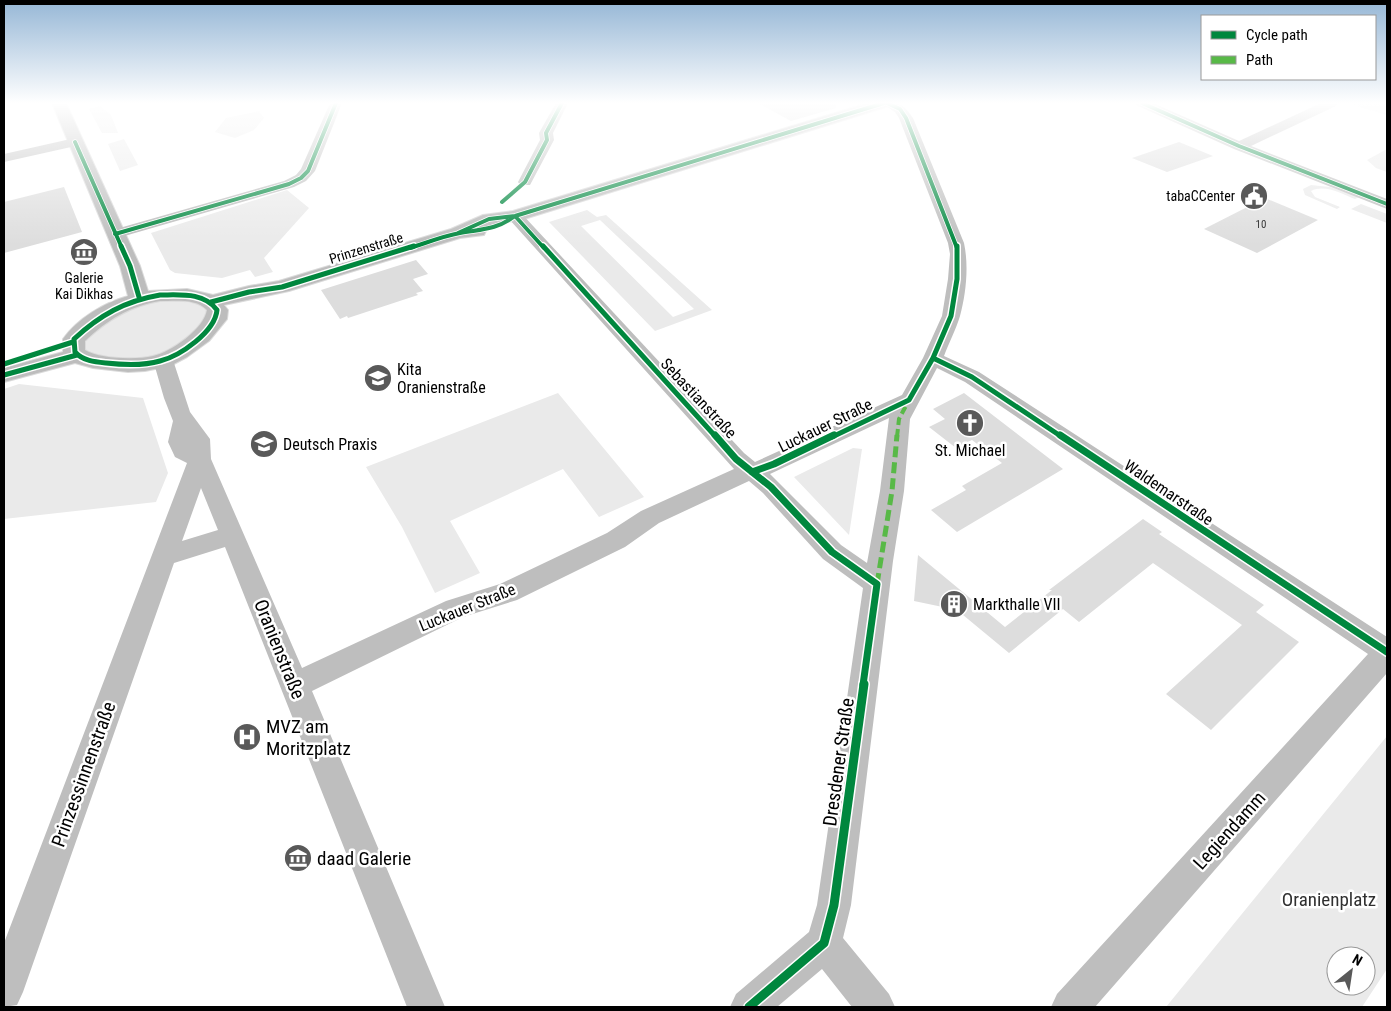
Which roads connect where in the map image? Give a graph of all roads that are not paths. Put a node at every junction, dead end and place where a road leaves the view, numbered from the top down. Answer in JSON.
{"nodes":[{"id":1,"x":39,"y":150,"type":"edge"},
{"id":2,"x":79,"y":150,"type":"edge"},
{"id":3,"x":317,"y":150,"type":"edge"},
{"id":4,"x":542,"y":150,"type":"edge"},
{"id":5,"x":731,"y":150,"type":"edge"},
{"id":6,"x":919,"y":150,"type":"edge"},
{"id":7,"x":1250,"y":150,"type":"edge"},
{"id":8,"x":4,"y":158,"type":"edge"},
{"id":9,"x":525,"y":182,"type":"dead end"},
{"id":10,"x":1387,"y":204,"type":"edge"},
{"id":11,"x":515,"y":216,"type":"junction"},
{"id":12,"x":115,"y":234,"type":"junction"},
{"id":13,"x":139,"y":297,"type":"junction"},
{"id":14,"x":215,"y":308,"type":"junction"},
{"id":15,"x":75,"y":348,"type":"junction"},
{"id":16,"x":933,"y":358,"type":"junction"},
{"id":17,"x":163,"y":360,"type":"junction"},
{"id":18,"x":4,"y":364,"type":"edge"},
{"id":19,"x":4,"y":376,"type":"edge"},
{"id":20,"x":909,"y":400,"type":"junction"},
{"id":21,"x":200,"y":459,"type":"junction"},
{"id":22,"x":752,"y":472,"type":"junction"},
{"id":23,"x":233,"y":534,"type":"junction"},
{"id":24,"x":164,"y":556,"type":"junction"},
{"id":25,"x":877,"y":584,"type":"junction"},
{"id":26,"x":1387,"y":652,"type":"edge"},
{"id":27,"x":295,"y":685,"type":"junction"},
{"id":28,"x":824,"y":943,"type":"junction"},
{"id":29,"x":4,"y":992,"type":"edge"},
{"id":30,"x":426,"y":1007,"type":"edge"},
{"id":31,"x":749,"y":1007,"type":"edge"},
{"id":32,"x":876,"y":1007,"type":"edge"},
{"id":33,"x":1070,"y":1007,"type":"edge"}],
"edges":[{"from":1,"to":8,"type":"street"},
{"from":2,"to":12,"type":"main road"},
{"from":3,"to":12,"type":"street"},
{"from":4,"to":9,"type":"street"},
{"from":5,"to":11,"type":"main road","name":"Prinzenstraße"},
{"from":6,"to":16,"type":"street","name":"Dresdener Straße"},
{"from":7,"to":10,"type":"street"},
{"from":11,"to":14,"type":"main road","name":"Prinzenstraße"},
{"from":11,"to":22,"type":"street","name":"Sebastianstraße"},
{"from":12,"to":13,"type":"main road"},
{"from":13,"to":14,"type":"main road"},
{"from":13,"to":15,"type":"main road"},
{"from":14,"to":17,"type":"main road"},
{"from":15,"to":17,"type":"main road"},
{"from":15,"to":18,"type":"main road"},
{"from":15,"to":19,"type":"main road"},
{"from":16,"to":20,"type":"street","name":"Dresdener Straße"},
{"from":16,"to":26,"type":"street","name":"Waldemarstraße"},
{"from":17,"to":21,"type":"street"},
{"from":20,"to":22,"type":"street","name":"Luckauer Straße"},
{"from":20,"to":25,"type":"street","name":"Dresdener Straße"},
{"from":21,"to":23,"type":"street","name":"Oranienstraße"},
{"from":21,"to":24,"type":"street","name":"Prinzessinnenstraße"},
{"from":22,"to":25,"type":"street","name":"Sebastianstraße"},
{"from":22,"to":27,"type":"street","name":"Luckauer Straße"},
{"from":23,"to":24,"type":"street"},
{"from":23,"to":27,"type":"street","name":"Oranienstraße"},
{"from":24,"to":29,"type":"street","name":"Prinzessinnenstraße"},
{"from":25,"to":28,"type":"street","name":"Dresdener Straße"},
{"from":26,"to":33,"type":"street","name":"Legiendamm"},
{"from":27,"to":30,"type":"street","name":"Oranienstraße"},
{"from":28,"to":31,"type":"street"},
{"from":28,"to":32,"type":"street"}]}
